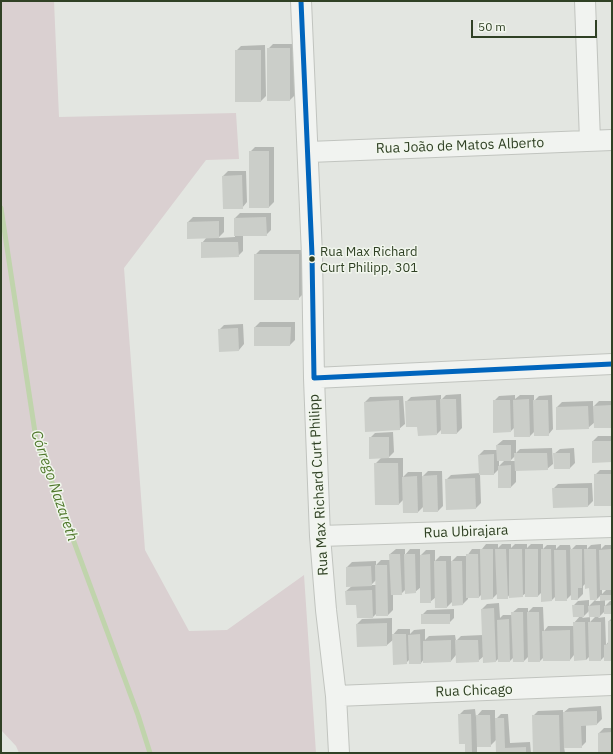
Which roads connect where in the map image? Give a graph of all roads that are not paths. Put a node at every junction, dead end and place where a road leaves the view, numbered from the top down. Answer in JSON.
{"nodes":[{"id":1,"x":301,"y":1,"type":"edge"},
{"id":2,"x":585,"y":1,"type":"edge"},
{"id":3,"x":590,"y":140,"type":"junction"},
{"id":4,"x":612,"y":140,"type":"edge"},
{"id":5,"x":309,"y":152,"type":"junction"},
{"id":6,"x":612,"y":364,"type":"edge"},
{"id":7,"x":314,"y":378,"type":"junction"},
{"id":8,"x":612,"y":527,"type":"edge"},
{"id":9,"x":320,"y":536,"type":"junction"},
{"id":10,"x":612,"y":686,"type":"edge"},
{"id":11,"x":336,"y":696,"type":"junction"},
{"id":12,"x":339,"y":753,"type":"edge"}],
"edges":[{"from":1,"to":5,"type":"street","name":"Rua Max Richard Curt Philipp"},
{"from":2,"to":3,"type":"street"},
{"from":3,"to":4,"type":"street","name":"Rua João de Matos Alberto"},
{"from":3,"to":5,"type":"street","name":"Rua João de Matos Alberto"},
{"from":5,"to":7,"type":"street","name":"Rua Max Richard Curt Philipp"},
{"from":6,"to":7,"type":"street"},
{"from":7,"to":9,"type":"street","name":"Rua Max Richard Curt Philipp"},
{"from":8,"to":9,"type":"street","name":"Rua Ubirajara"},
{"from":9,"to":11,"type":"street","name":"Rua Max Richard Curt Philipp"},
{"from":10,"to":11,"type":"street","name":"Rua Chicago"},
{"from":11,"to":12,"type":"street","name":"Rua Max Richard Curt Philipp"}]}
